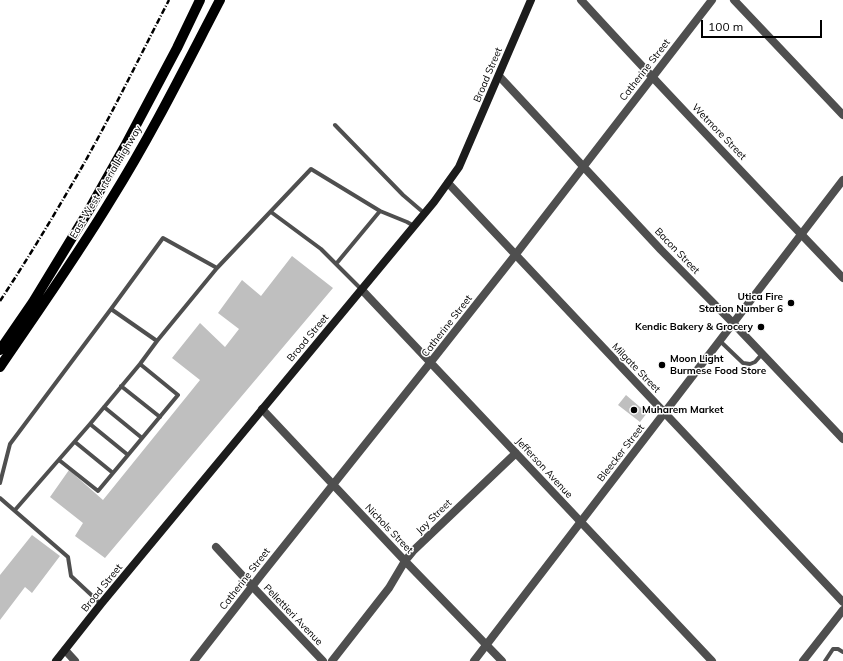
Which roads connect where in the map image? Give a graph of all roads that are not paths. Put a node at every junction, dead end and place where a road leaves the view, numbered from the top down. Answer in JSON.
{"nodes":[{"id":1,"x":200,"y":0,"type":"edge"},
{"id":2,"x":220,"y":0,"type":"edge"},
{"id":3,"x":531,"y":0,"type":"edge"},
{"id":4,"x":581,"y":0,"type":"edge"},
{"id":5,"x":712,"y":0,"type":"edge"},
{"id":6,"x":734,"y":0,"type":"edge"},
{"id":7,"x":499,"y":76,"type":"junction"},
{"id":8,"x":652,"y":77,"type":"junction"},
{"id":9,"x":843,"y":115,"type":"edge"},
{"id":10,"x":335,"y":125,"type":"dead end"},
{"id":11,"x":584,"y":166,"type":"junction"},
{"id":12,"x":843,"y":180,"type":"edge"},
{"id":13,"x":448,"y":182,"type":"junction"},
{"id":14,"x":380,"y":211,"type":"junction"},
{"id":15,"x":271,"y":212,"type":"junction"},
{"id":16,"x":424,"y":213,"type":"junction"},
{"id":17,"x":414,"y":226,"type":"junction"},
{"id":18,"x":802,"y":234,"type":"junction"},
{"id":19,"x":516,"y":254,"type":"junction"},
{"id":20,"x":336,"y":264,"type":"junction"},
{"id":21,"x":217,"y":268,"type":"junction"},
{"id":22,"x":843,"y":278,"type":"edge"},
{"id":23,"x":362,"y":290,"type":"junction"},
{"id":24,"x":112,"y":309,"type":"junction"},
{"id":25,"x":734,"y":323,"type":"junction"},
{"id":26,"x":157,"y":341,"type":"junction"},
{"id":27,"x":720,"y":341,"type":"junction"},
{"id":28,"x":0,"y":350,"type":"edge"},
{"id":29,"x":762,"y":354,"type":"junction"},
{"id":30,"x":430,"y":363,"type":"junction"},
{"id":31,"x":140,"y":364,"type":"junction"},
{"id":32,"x":0,"y":367,"type":"edge"},
{"id":33,"x":121,"y":386,"type":"junction"},
{"id":34,"x":104,"y":407,"type":"junction"},
{"id":35,"x":262,"y":409,"type":"junction"},
{"id":36,"x":665,"y":412,"type":"junction"},
{"id":37,"x":160,"y":417,"type":"junction"},
{"id":38,"x":90,"y":424,"type":"junction"},
{"id":39,"x":142,"y":438,"type":"junction"},
{"id":40,"x":843,"y":439,"type":"edge"},
{"id":41,"x":75,"y":442,"type":"junction"},
{"id":42,"x":516,"y":453,"type":"junction"},
{"id":43,"x":128,"y":455,"type":"junction"},
{"id":44,"x":59,"y":460,"type":"junction"},
{"id":45,"x":113,"y":473,"type":"junction"},
{"id":46,"x":0,"y":483,"type":"edge"},
{"id":47,"x":333,"y":484,"type":"junction"},
{"id":48,"x":0,"y":498,"type":"edge"},
{"id":49,"x":15,"y":510,"type":"junction"},
{"id":50,"x":580,"y":522,"type":"junction"},
{"id":51,"x":216,"y":546,"type":"dead end"},
{"id":52,"x":405,"y":561,"type":"junction"},
{"id":53,"x":252,"y":586,"type":"junction"},
{"id":54,"x":843,"y":602,"type":"edge"},
{"id":55,"x":101,"y":604,"type":"junction"},
{"id":56,"x":843,"y":610,"type":"edge"},
{"id":57,"x":487,"y":644,"type":"junction"},
{"id":58,"x":65,"y":650,"type":"junction"},
{"id":59,"x":843,"y":652,"type":"edge"},
{"id":60,"x":56,"y":661,"type":"edge"},
{"id":61,"x":75,"y":661,"type":"edge"},
{"id":62,"x":194,"y":661,"type":"edge"},
{"id":63,"x":323,"y":661,"type":"edge"},
{"id":64,"x":332,"y":661,"type":"edge"},
{"id":65,"x":474,"y":661,"type":"edge"},
{"id":66,"x":502,"y":661,"type":"edge"},
{"id":67,"x":712,"y":661,"type":"edge"},
{"id":68,"x":803,"y":661,"type":"edge"},
{"id":69,"x":825,"y":661,"type":"edge"}],
"edges":[{"from":1,"to":28,"type":"main road","name":"East-West Arterial Highway"},
{"from":2,"to":32,"type":"main road","name":"East-West Arterial Highway"},
{"from":3,"to":7,"type":"main road","name":"Broad Street"},
{"from":4,"to":8,"type":"street","name":"Wetmore Street"},
{"from":5,"to":8,"type":"street","name":"Catherine Street"},
{"from":6,"to":9,"type":"street"},
{"from":7,"to":11,"type":"street","name":"Bacon Street"},
{"from":7,"to":13,"type":"main road","name":"Broad Street"},
{"from":8,"to":11,"type":"street","name":"Catherine Street"},
{"from":8,"to":18,"type":"street","name":"Wetmore Street"},
{"from":10,"to":16,"type":"lane"},
{"from":11,"to":19,"type":"street","name":"Catherine Street"},
{"from":11,"to":25,"type":"street","name":"Bacon Street"},
{"from":12,"to":18,"type":"street","name":"Bleecker Street"},
{"from":13,"to":16,"type":"main road","name":"Broad Street"},
{"from":13,"to":19,"type":"street","name":"Milgate Street"},
{"from":14,"to":15,"type":"lane"},
{"from":14,"to":17,"type":"lane"},
{"from":14,"to":20,"type":"lane"},
{"from":15,"to":20,"type":"lane"},
{"from":15,"to":21,"type":"lane"},
{"from":16,"to":17,"type":"main road","name":"Broad Street"},
{"from":17,"to":23,"type":"main road","name":"Broad Street"},
{"from":18,"to":22,"type":"street","name":"Wetmore Street"},
{"from":18,"to":25,"type":"street","name":"Bleecker Street"},
{"from":19,"to":30,"type":"street","name":"Catherine Street"},
{"from":19,"to":36,"type":"street","name":"Milgate Street"},
{"from":20,"to":23,"type":"lane"},
{"from":21,"to":24,"type":"lane"},
{"from":21,"to":26,"type":"lane"},
{"from":23,"to":30,"type":"street","name":"Jefferson Avenue"},
{"from":23,"to":35,"type":"main road","name":"Broad Street"},
{"from":24,"to":26,"type":"lane"},
{"from":24,"to":46,"type":"lane"},
{"from":25,"to":27,"type":"street","name":"Bleecker Street"},
{"from":25,"to":29,"type":"street","name":"Bacon Street"},
{"from":26,"to":31,"type":"lane"},
{"from":27,"to":29,"type":"lane"},
{"from":27,"to":36,"type":"street","name":"Bleecker Street"},
{"from":29,"to":40,"type":"street","name":"Bacon Street"},
{"from":30,"to":42,"type":"street","name":"Jefferson Avenue"},
{"from":30,"to":47,"type":"street","name":"Catherine Street"},
{"from":31,"to":33,"type":"lane"},
{"from":31,"to":37,"type":"lane"},
{"from":33,"to":34,"type":"lane"},
{"from":33,"to":37,"type":"lane"},
{"from":34,"to":38,"type":"lane"},
{"from":34,"to":39,"type":"lane"},
{"from":35,"to":47,"type":"street","name":"Nichols Street"},
{"from":35,"to":55,"type":"main road","name":"Broad Street"},
{"from":36,"to":50,"type":"street","name":"Bleecker Street"},
{"from":36,"to":54,"type":"street","name":"Milgate Street"},
{"from":37,"to":39,"type":"lane"},
{"from":38,"to":41,"type":"lane"},
{"from":38,"to":43,"type":"lane"},
{"from":39,"to":43,"type":"lane"},
{"from":41,"to":44,"type":"lane"},
{"from":41,"to":45,"type":"lane"},
{"from":42,"to":50,"type":"street","name":"Jefferson Avenue"},
{"from":42,"to":52,"type":"street","name":"Jay Street"},
{"from":43,"to":45,"type":"lane"},
{"from":44,"to":45,"type":"lane"},
{"from":44,"to":49,"type":"lane"},
{"from":47,"to":52,"type":"street","name":"Nichols Street"},
{"from":47,"to":53,"type":"street","name":"Catherine Street"},
{"from":48,"to":49,"type":"lane"},
{"from":49,"to":55,"type":"lane"},
{"from":50,"to":57,"type":"street","name":"Bleecker Street"},
{"from":50,"to":67,"type":"street","name":"Jefferson Avenue"},
{"from":51,"to":53,"type":"street","name":"Pellettieri Avenue"},
{"from":52,"to":57,"type":"street","name":"Nichols Street"},
{"from":52,"to":64,"type":"street","name":"Jay Street"},
{"from":53,"to":62,"type":"street","name":"Catherine Street"},
{"from":53,"to":63,"type":"street","name":"Pellettieri Avenue"},
{"from":55,"to":58,"type":"main road","name":"Broad Street"},
{"from":56,"to":68,"type":"street"},
{"from":57,"to":65,"type":"street","name":"Bleecker Street"},
{"from":57,"to":66,"type":"street","name":"Nichols Street"},
{"from":58,"to":60,"type":"main road","name":"Broad Street"},
{"from":58,"to":61,"type":"street"},
{"from":59,"to":69,"type":"lane"}]}
